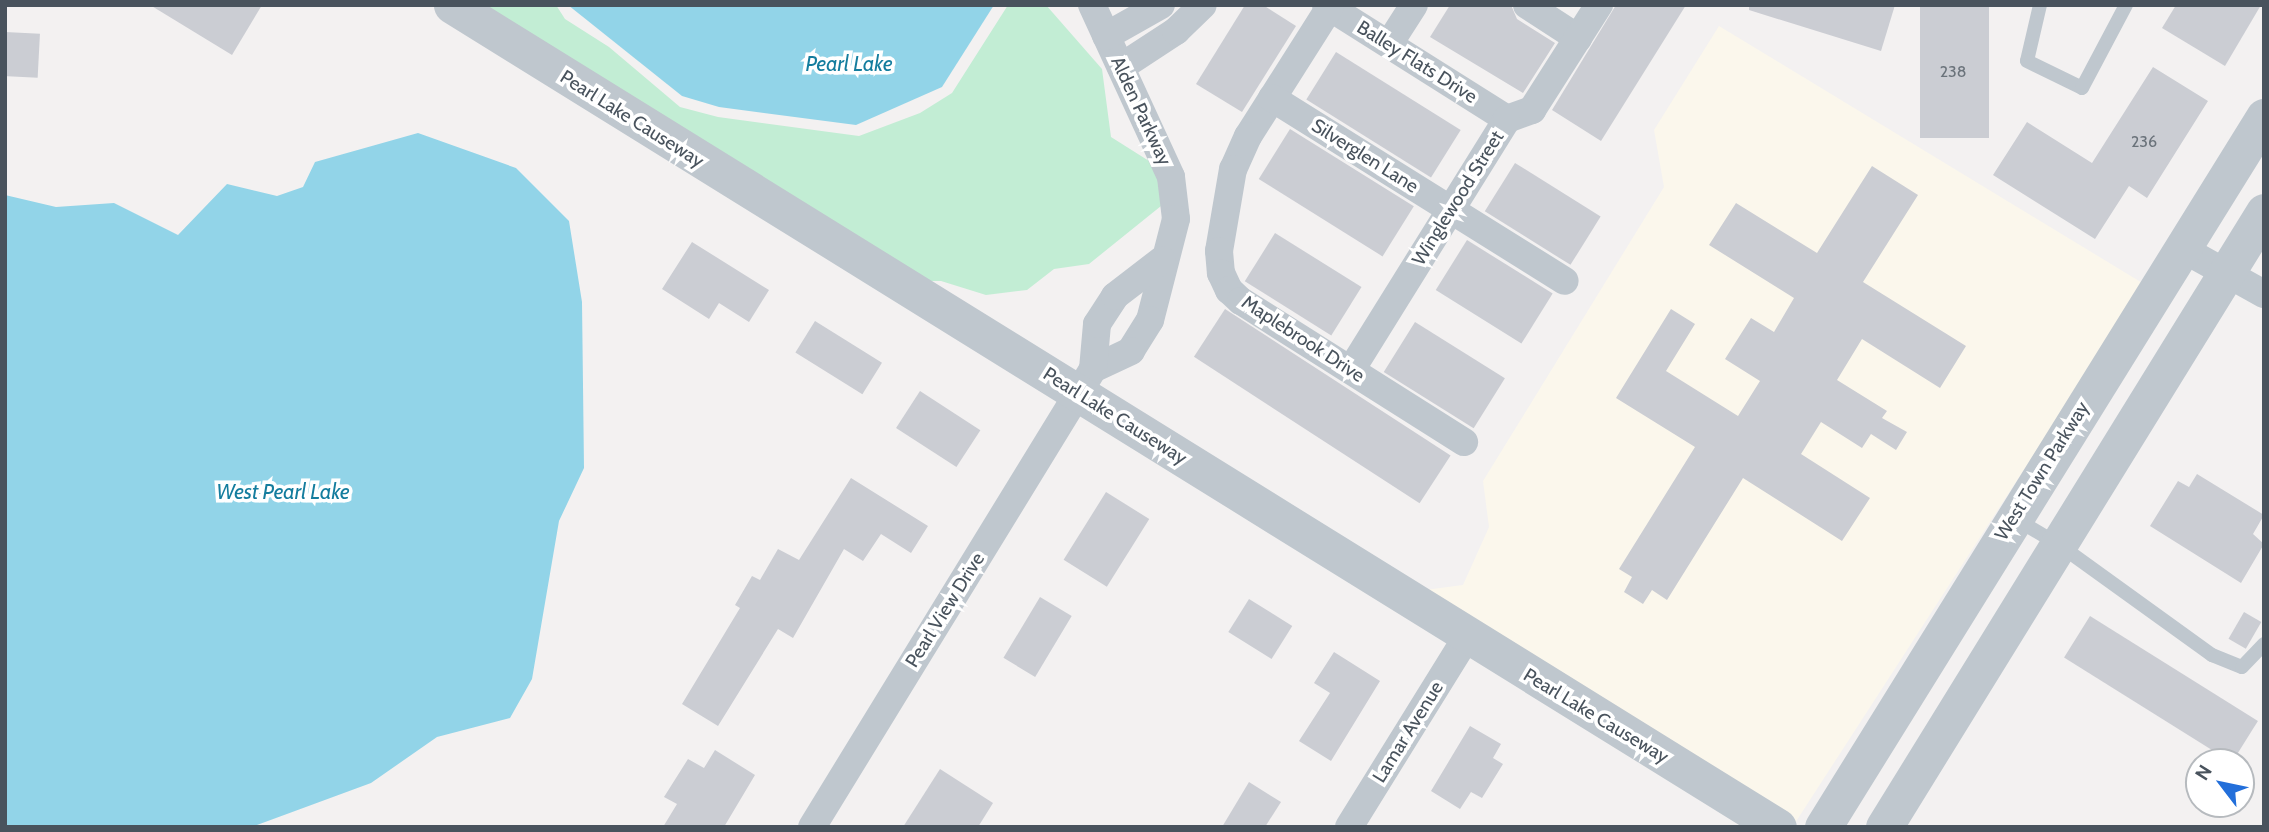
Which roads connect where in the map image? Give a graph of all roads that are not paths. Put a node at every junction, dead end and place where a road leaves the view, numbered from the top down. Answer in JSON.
{"nodes":[{"id":1,"x":452,"y":5,"type":"edge"},
{"id":2,"x":1092,"y":5,"type":"edge"},
{"id":3,"x":1161,"y":5,"type":"edge"},
{"id":4,"x":1203,"y":5,"type":"edge"},
{"id":5,"x":1414,"y":5,"type":"edge"},
{"id":6,"x":1527,"y":5,"type":"edge"},
{"id":7,"x":1599,"y":5,"type":"edge"},
{"id":8,"x":2040,"y":5,"type":"edge"},
{"id":9,"x":2126,"y":5,"type":"edge"},
{"id":10,"x":1328,"y":6,"type":"edge"},
{"id":11,"x":1106,"y":36,"type":"junction"},
{"id":12,"x":1578,"y":38,"type":"junction"},
{"id":13,"x":1389,"y":44,"type":"junction"},
{"id":14,"x":1121,"y":67,"type":"junction"},
{"id":15,"x":1272,"y":98,"type":"junction"},
{"id":16,"x":2264,"y":117,"type":"edge"},
{"id":17,"x":1507,"y":119,"type":"junction"},
{"id":18,"x":1451,"y":209,"type":"junction"},
{"id":19,"x":2264,"y":212,"type":"edge"},
{"id":20,"x":2183,"y":249,"type":"junction"},
{"id":21,"x":1162,"y":260,"type":"junction"},
{"id":22,"x":2227,"y":272,"type":"junction"},
{"id":23,"x":1565,"y":281,"type":"dead end"},
{"id":24,"x":2264,"y":294,"type":"edge"},
{"id":25,"x":1351,"y":370,"type":"junction"},
{"id":26,"x":1086,"y":381,"type":"junction"},
{"id":27,"x":1464,"y":442,"type":"dead end"},
{"id":28,"x":2013,"y":517,"type":"junction"},
{"id":29,"x":2058,"y":544,"type":"junction"},
{"id":30,"x":1467,"y":637,"type":"junction"},
{"id":31,"x":2264,"y":644,"type":"edge"},
{"id":32,"x":811,"y":827,"type":"edge"},
{"id":33,"x":1349,"y":827,"type":"edge"},
{"id":34,"x":1778,"y":827,"type":"edge"},
{"id":35,"x":1823,"y":827,"type":"edge"},
{"id":36,"x":1884,"y":827,"type":"edge"}],
"edges":[{"from":1,"to":26,"type":"street","name":"Pearl Lake Causeway"},
{"from":2,"to":11,"type":"street","name":"Alden Parkway"},
{"from":3,"to":11,"type":"street"},
{"from":4,"to":14,"type":"street"},
{"from":5,"to":13,"type":"street"},
{"from":6,"to":12,"type":"street"},
{"from":7,"to":12,"type":"street","name":"Winglewood Street"},
{"from":8,"to":9,"type":"lane"},
{"from":10,"to":13,"type":"street","name":"Balley Flats Drive"},
{"from":10,"to":15,"type":"street","name":"Maplebrook Drive"},
{"from":11,"to":14,"type":"street","name":"Alden Parkway"},
{"from":12,"to":17,"type":"street","name":"Winglewood Street"},
{"from":13,"to":17,"type":"street","name":"Balley Flats Drive"},
{"from":14,"to":21,"type":"street","name":"Alden Parkway"},
{"from":15,"to":18,"type":"street","name":"Silverglen Lane"},
{"from":15,"to":25,"type":"street","name":"Maplebrook Drive"},
{"from":16,"to":20,"type":"street","name":"West Town Parkway"},
{"from":17,"to":18,"type":"street","name":"Winglewood Street"},
{"from":18,"to":23,"type":"street","name":"Silverglen Lane"},
{"from":18,"to":25,"type":"street","name":"Winglewood Street"},
{"from":19,"to":22,"type":"street"},
{"from":20,"to":22,"type":"street"},
{"from":20,"to":28,"type":"street","name":"West Town Parkway"},
{"from":21,"to":26,"type":"street"},
{"from":21,"to":26,"type":"street","name":"Alden Parkway"},
{"from":22,"to":24,"type":"street"},
{"from":22,"to":29,"type":"street"},
{"from":25,"to":27,"type":"street","name":"Maplebrook Drive"},
{"from":26,"to":30,"type":"street","name":"Pearl Lake Causeway"},
{"from":26,"to":32,"type":"street","name":"Pearl View Drive"},
{"from":28,"to":29,"type":"lane"},
{"from":28,"to":35,"type":"street","name":"West Town Parkway"},
{"from":29,"to":31,"type":"lane"},
{"from":29,"to":36,"type":"street"},
{"from":30,"to":33,"type":"street","name":"Lamar Avenue"},
{"from":30,"to":34,"type":"street","name":"Pearl Lake Causeway"}]}
